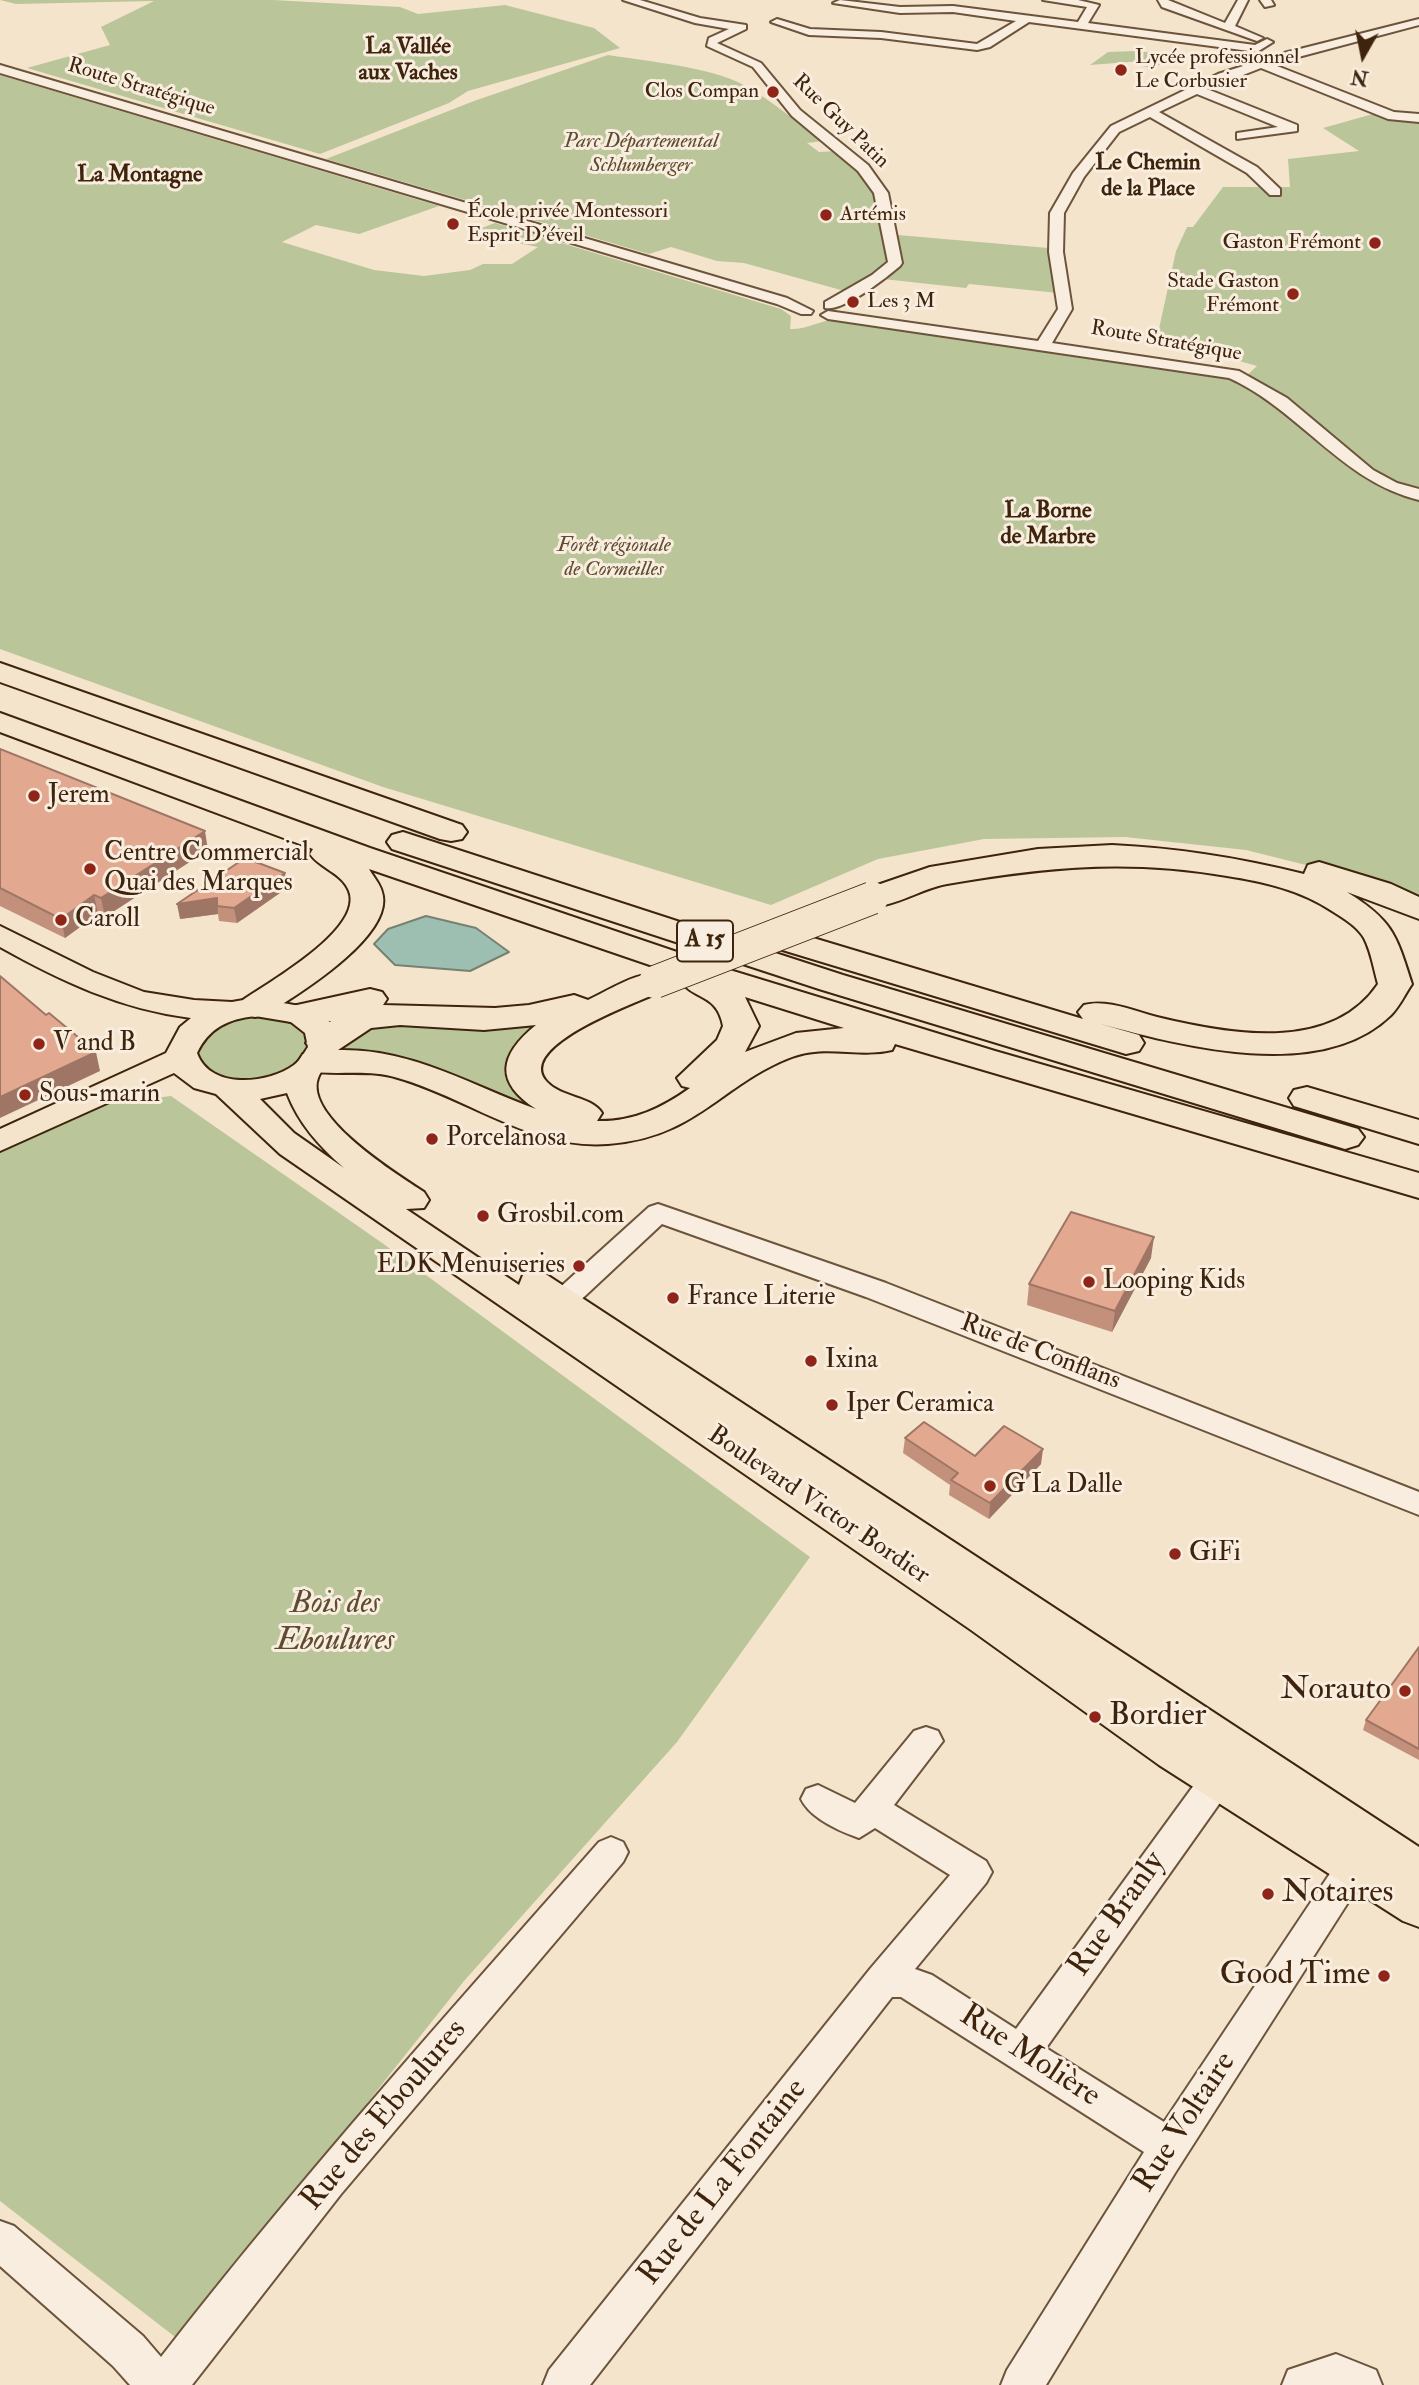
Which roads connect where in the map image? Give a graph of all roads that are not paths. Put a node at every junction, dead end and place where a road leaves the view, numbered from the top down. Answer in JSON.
{"nodes":[{"id":1,"x":628,"y":0,"type":"edge"},
{"id":2,"x":1048,"y":0,"type":"edge"},
{"id":3,"x":1163,"y":0,"type":"edge"},
{"id":4,"x":1243,"y":0,"type":"edge"},
{"id":5,"x":837,"y":4,"type":"edge"},
{"id":6,"x":805,"y":16,"type":"dead end"},
{"id":7,"x":1028,"y":18,"type":"junction"},
{"id":8,"x":1416,"y":25,"type":"edge"},
{"id":9,"x":1081,"y":26,"type":"junction"},
{"id":10,"x":747,"y":27,"type":"joint"},
{"id":11,"x":1228,"y":28,"type":"junction"},
{"id":12,"x":1262,"y":45,"type":"junction"},
{"id":13,"x":1292,"y":54,"type":"junction"},
{"id":14,"x":1261,"y":64,"type":"junction"},
{"id":15,"x":0,"y":69,"type":"edge"},
{"id":16,"x":1196,"y":89,"type":"junction"},
{"id":17,"x":1393,"y":107,"type":"dead end"},
{"id":18,"x":1148,"y":111,"type":"junction"},
{"id":19,"x":1419,"y":118,"type":"edge"},
{"id":20,"x":1241,"y":136,"type":"dead end"},
{"id":21,"x":1275,"y":192,"type":"dead end"},
{"id":22,"x":823,"y":309,"type":"junction"},
{"id":23,"x":1043,"y":345,"type":"junction"},
{"id":24,"x":1419,"y":495,"type":"edge"},
{"id":25,"x":0,"y":672,"type":"edge"},
{"id":26,"x":0,"y":696,"type":"edge"},
{"id":27,"x":0,"y":722,"type":"edge"},
{"id":28,"x":149,"y":779,"type":"junction"},
{"id":29,"x":858,"y":894,"type":"junction"},
{"id":30,"x":505,"y":906,"type":"junction"},
{"id":31,"x":1419,"y":909,"type":"edge"},
{"id":32,"x":0,"y":935,"type":"edge"},
{"id":33,"x":0,"y":951,"type":"edge"},
{"id":34,"x":882,"y":968,"type":"junction"},
{"id":35,"x":645,"y":978,"type":"junction"},
{"id":36,"x":245,"y":1009,"type":"junction"},
{"id":37,"x":300,"y":1014,"type":"junction"},
{"id":38,"x":183,"y":1050,"type":"junction"},
{"id":39,"x":314,"y":1060,"type":"junction"},
{"id":40,"x":1030,"y":1073,"type":"junction"},
{"id":41,"x":217,"y":1087,"type":"junction"},
{"id":42,"x":89,"y":1100,"type":"junction"},
{"id":43,"x":1419,"y":1132,"type":"edge"},
{"id":44,"x":0,"y":1141,"type":"edge"},
{"id":45,"x":1419,"y":1159,"type":"edge"},
{"id":46,"x":1419,"y":1186,"type":"edge"},
{"id":47,"x":555,"y":1310,"type":"junction"},
{"id":48,"x":1419,"y":1504,"type":"edge"},
{"id":49,"x":926,"y":1741,"type":"dead end"},
{"id":50,"x":1217,"y":1780,"type":"junction"},
{"id":51,"x":818,"y":1799,"type":"dead end"},
{"id":52,"x":871,"y":1808,"type":"junction"},
{"id":53,"x":611,"y":1852,"type":"dead end"},
{"id":54,"x":1355,"y":1864,"type":"junction"},
{"id":55,"x":1419,"y":1871,"type":"edge"},
{"id":56,"x":1419,"y":1907,"type":"edge"},
{"id":57,"x":883,"y":1981,"type":"junction"},
{"id":58,"x":1021,"y":2052,"type":"junction"},
{"id":59,"x":1169,"y":2147,"type":"junction"},
{"id":60,"x":0,"y":2240,"type":"edge"},
{"id":61,"x":158,"y":2385,"type":"edge"},
{"id":62,"x":166,"y":2385,"type":"edge"},
{"id":63,"x":564,"y":2385,"type":"edge"},
{"id":64,"x":1022,"y":2385,"type":"edge"},
{"id":65,"x":1303,"y":2385,"type":"edge"},
{"id":66,"x":1361,"y":2385,"type":"edge"}],
"edges":[{"from":1,"to":10,"type":"street"},
{"from":2,"to":9,"type":"street"},
{"from":3,"to":11,"type":"street"},
{"from":4,"to":11,"type":"street"},
{"from":5,"to":7,"type":"street"},
{"from":6,"to":7,"type":"street"},
{"from":7,"to":9,"type":"street"},
{"from":8,"to":13,"type":"street"},
{"from":9,"to":12,"type":"street"},
{"from":10,"to":22,"type":"street","name":"Rue Guy Patin"},
{"from":11,"to":12,"type":"street"},
{"from":12,"to":13,"type":"street"},
{"from":13,"to":14,"type":"street"},
{"from":13,"to":17,"type":"street"},
{"from":14,"to":16,"type":"street"},
{"from":14,"to":19,"type":"street"},
{"from":15,"to":22,"type":"street","name":"Route Stratégique"},
{"from":16,"to":18,"type":"street"},
{"from":16,"to":20,"type":"street"},
{"from":18,"to":21,"type":"street"},
{"from":18,"to":23,"type":"street"},
{"from":22,"to":23,"type":"street","name":"Route Stratégique"},
{"from":23,"to":24,"type":"street","name":"Route Stratégique"},
{"from":25,"to":34,"type":"highway","number":"A 15"},
{"from":26,"to":45,"type":"highway","number":"A 15"},
{"from":27,"to":28,"type":"highway"},
{"from":28,"to":30,"type":"highway"},
{"from":28,"to":36,"type":"highway"},
{"from":29,"to":31,"type":"highway"},
{"from":29,"to":34,"type":"highway"},
{"from":29,"to":35,"type":"highway","bridge":true},
{"from":30,"to":35,"type":"highway"},
{"from":30,"to":40,"type":"highway"},
{"from":32,"to":36,"type":"main road"},
{"from":33,"to":38,"type":"main road","name":"Boulevard Victor Bordier"},
{"from":34,"to":43,"type":"highway","number":"A 15"},
{"from":35,"to":37,"type":"highway"},
{"from":35,"to":39,"type":"highway"},
{"from":36,"to":37,"type":"main road"},
{"from":36,"to":38,"type":"main road"},
{"from":37,"to":39,"type":"main road"},
{"from":38,"to":41,"type":"main road","name":"Boulevard Victor Bordier"},
{"from":38,"to":42,"type":"main road"},
{"from":39,"to":40,"type":"highway"},
{"from":39,"to":41,"type":"main road"},
{"from":39,"to":47,"type":"main road","name":"Boulevard Victor Bordier"},
{"from":40,"to":46,"type":"highway"},
{"from":41,"to":42,"type":"main road"},
{"from":41,"to":47,"type":"main road","name":"Boulevard Victor Bordier"},
{"from":42,"to":44,"type":"main road"},
{"from":47,"to":48,"type":"street","name":"Rue de Conflans"},
{"from":47,"to":50,"type":"main road","name":"Boulevard Victor Bordier"},
{"from":47,"to":55,"type":"main road","name":"Boulevard Victor Bordier"},
{"from":49,"to":52,"type":"street"},
{"from":50,"to":54,"type":"main road","name":"Boulevard Victor Bordier"},
{"from":50,"to":58,"type":"street","name":"Rue Branly"},
{"from":51,"to":52,"type":"street"},
{"from":52,"to":57,"type":"street","name":"Rue de La Fontaine"},
{"from":53,"to":62,"type":"street","name":"Rue des Eboulures"},
{"from":54,"to":56,"type":"main road","name":"Boulevard Victor Bordier"},
{"from":54,"to":59,"type":"street","name":"Rue Voltaire"},
{"from":57,"to":58,"type":"street","name":"Rue Molière"},
{"from":57,"to":63,"type":"street","name":"Rue de La Fontaine"},
{"from":58,"to":59,"type":"street","name":"Rue Molière"},
{"from":59,"to":64,"type":"street","name":"Rue Voltaire"},
{"from":60,"to":61,"type":"street"},
{"from":65,"to":66,"type":"street"}]}
